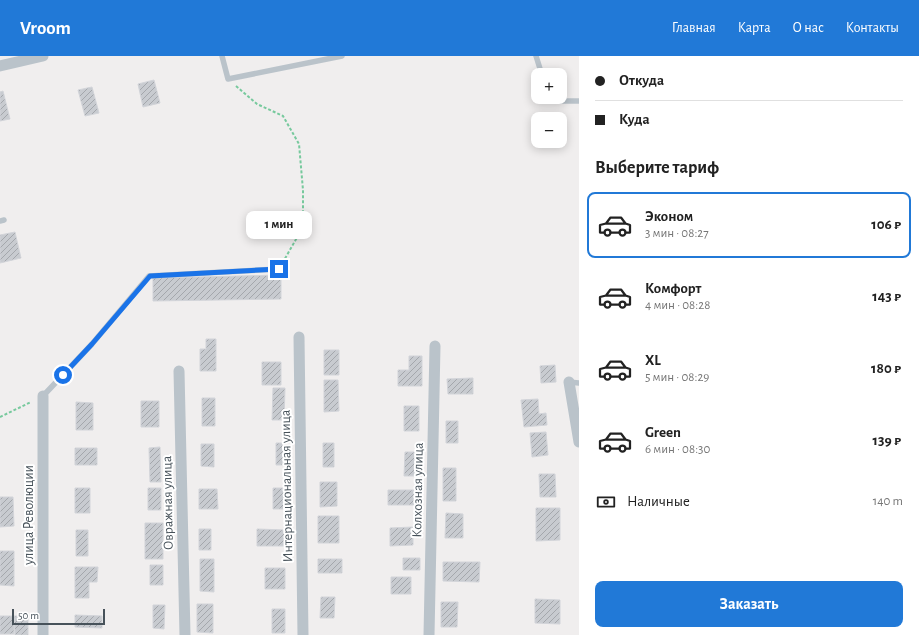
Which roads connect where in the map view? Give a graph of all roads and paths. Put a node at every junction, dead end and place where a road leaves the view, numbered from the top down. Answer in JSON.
{"nodes":[{"id":1,"x":43,"y":56,"type":"edge"},
{"id":2,"x":222,"y":56,"type":"edge"},
{"id":3,"x":342,"y":56,"type":"edge"},
{"id":4,"x":536,"y":56,"type":"edge"},
{"id":5,"x":0,"y":66,"type":"edge"},
{"id":6,"x":540,"y":68,"type":"edge"},
{"id":7,"x":228,"y":79,"type":"junction"},
{"id":8,"x":567,"y":102,"type":"edge"},
{"id":9,"x":579,"y":102,"type":"edge"},
{"id":10,"x":279,"y":269,"type":"joint"},
{"id":11,"x":299,"y":337,"type":"dead end"},
{"id":12,"x":435,"y":346,"type":"dead end"},
{"id":13,"x":179,"y":371,"type":"dead end"},
{"id":14,"x":574,"y":383,"type":"edge"},
{"id":15,"x":43,"y":396,"type":"junction"},
{"id":16,"x":0,"y":417,"type":"edge"},
{"id":17,"x":579,"y":442,"type":"edge"},
{"id":18,"x":43,"y":635,"type":"edge"},
{"id":19,"x":185,"y":635,"type":"edge"},
{"id":20,"x":303,"y":635,"type":"edge"},
{"id":21,"x":429,"y":635,"type":"edge"}],
"edges":[{"from":1,"to":5,"type":"street"},
{"from":2,"to":7,"type":"lane"},
{"from":3,"to":7,"type":"lane"},
{"from":4,"to":6,"type":"lane"},
{"from":7,"to":10,"type":"path"},
{"from":8,"to":9,"type":"lane"},
{"from":10,"to":15,"type":"lane"},
{"from":11,"to":20,"type":"street","name":"Интернациональная улица"},
{"from":12,"to":21,"type":"street","name":"Колхозная улица"},
{"from":13,"to":19,"type":"street","name":"Овражная улица"},
{"from":14,"to":17,"type":"street"},
{"from":15,"to":16,"type":"path"},
{"from":15,"to":18,"type":"street","name":"улица Революции"}]}
